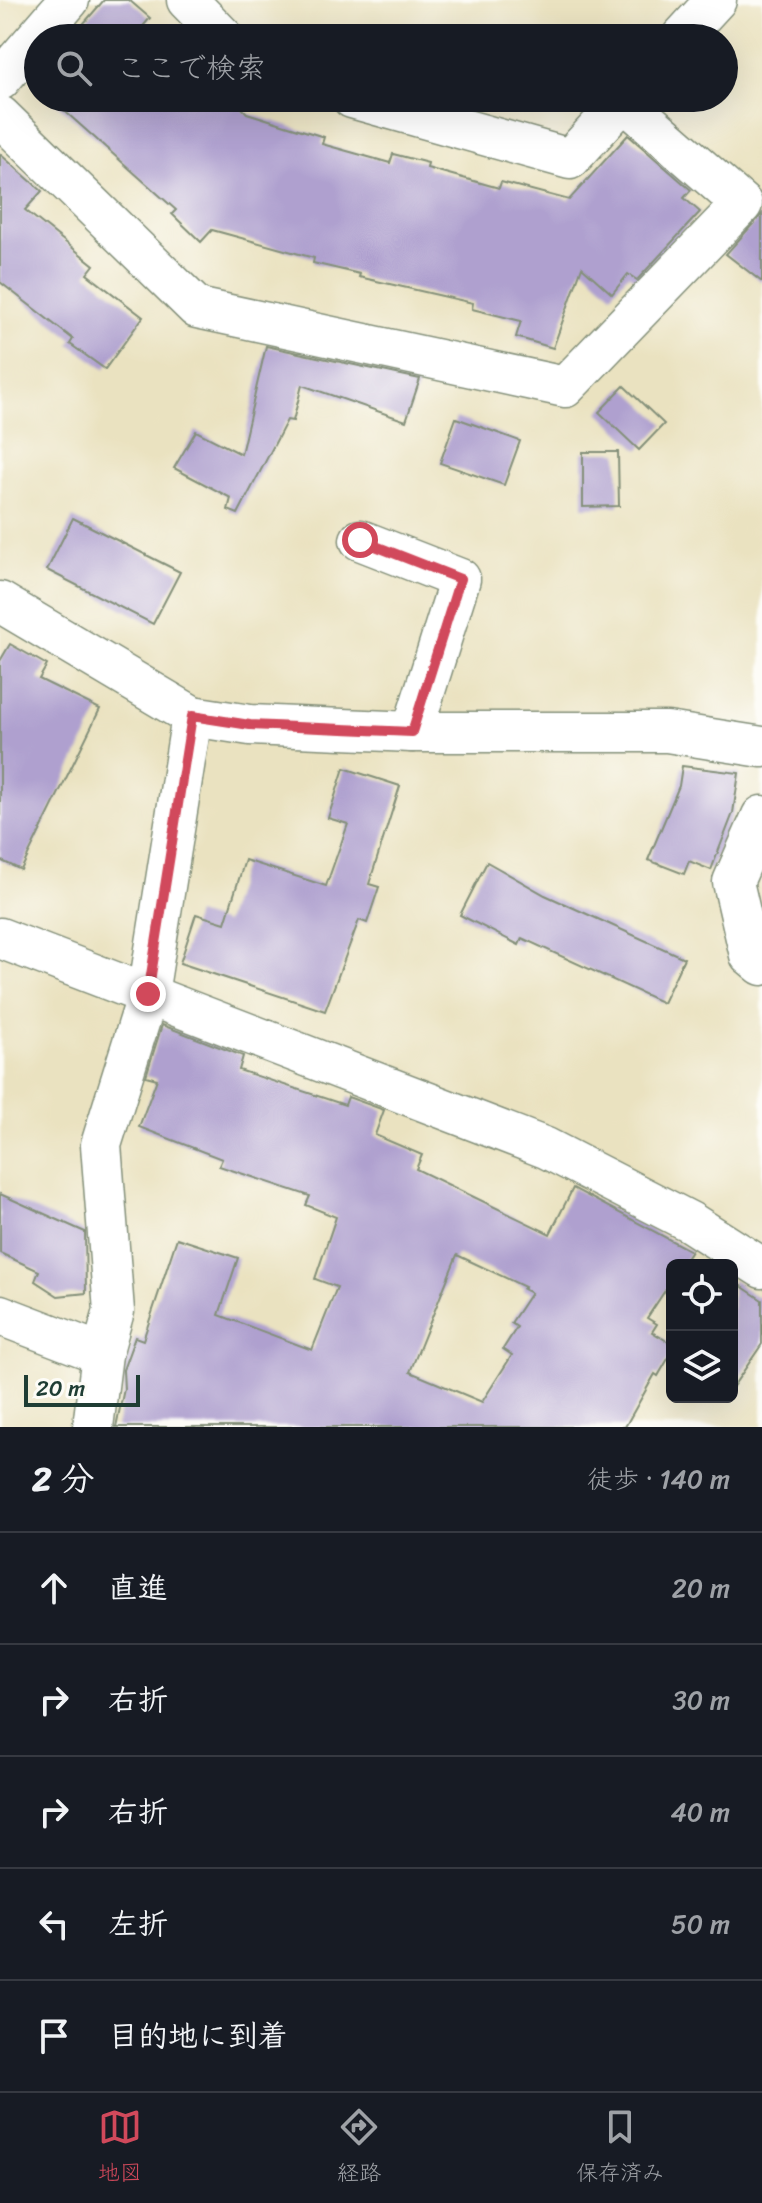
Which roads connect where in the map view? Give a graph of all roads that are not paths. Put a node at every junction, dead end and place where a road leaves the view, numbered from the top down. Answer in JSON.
{"nodes":[{"id":1,"x":69,"y":0,"type":"edge"},
{"id":2,"x":187,"y":0,"type":"edge"},
{"id":3,"x":716,"y":0,"type":"edge"},
{"id":4,"x":48,"y":24,"type":"edge"},
{"id":5,"x":210,"y":24,"type":"edge"},
{"id":6,"x":694,"y":24,"type":"edge"},
{"id":7,"x":24,"y":52,"type":"edge"},
{"id":8,"x":0,"y":80,"type":"edge"},
{"id":9,"x":402,"y":112,"type":"edge"},
{"id":10,"x":613,"y":112,"type":"edge"},
{"id":11,"x":639,"y":112,"type":"edge"},
{"id":12,"x":0,"y":116,"type":"edge"},
{"id":13,"x":360,"y":540,"type":"dead end"},
{"id":14,"x":0,"y":602,"type":"edge"},
{"id":15,"x":192,"y":716,"type":"junction"},
{"id":16,"x":412,"y":732,"type":"junction"},
{"id":17,"x":762,"y":747,"type":"edge"},
{"id":18,"x":762,"y":816,"type":"edge"},
{"id":19,"x":0,"y":938,"type":"edge"},
{"id":20,"x":762,"y":965,"type":"edge"},
{"id":21,"x":148,"y":994,"type":"junction"},
{"id":22,"x":762,"y":1268,"type":"edge"},
{"id":23,"x":0,"y":1315,"type":"edge"},
{"id":24,"x":102,"y":1354,"type":"junction"},
{"id":25,"x":93,"y":1427,"type":"edge"}],
"edges":[{"from":1,"to":4,"type":"street"},
{"from":2,"to":5,"type":"street"},
{"from":3,"to":6,"type":"street"},
{"from":7,"to":8,"type":"street"},
{"from":9,"to":10,"type":"street"},
{"from":11,"to":12,"type":"street"},
{"from":13,"to":16,"type":"street"},
{"from":14,"to":15,"type":"street"},
{"from":15,"to":16,"type":"street"},
{"from":15,"to":21,"type":"street"},
{"from":16,"to":17,"type":"street"},
{"from":18,"to":20,"type":"street"},
{"from":19,"to":21,"type":"street"},
{"from":21,"to":22,"type":"street"},
{"from":21,"to":24,"type":"street"},
{"from":23,"to":24,"type":"street"},
{"from":24,"to":25,"type":"street"}]}
